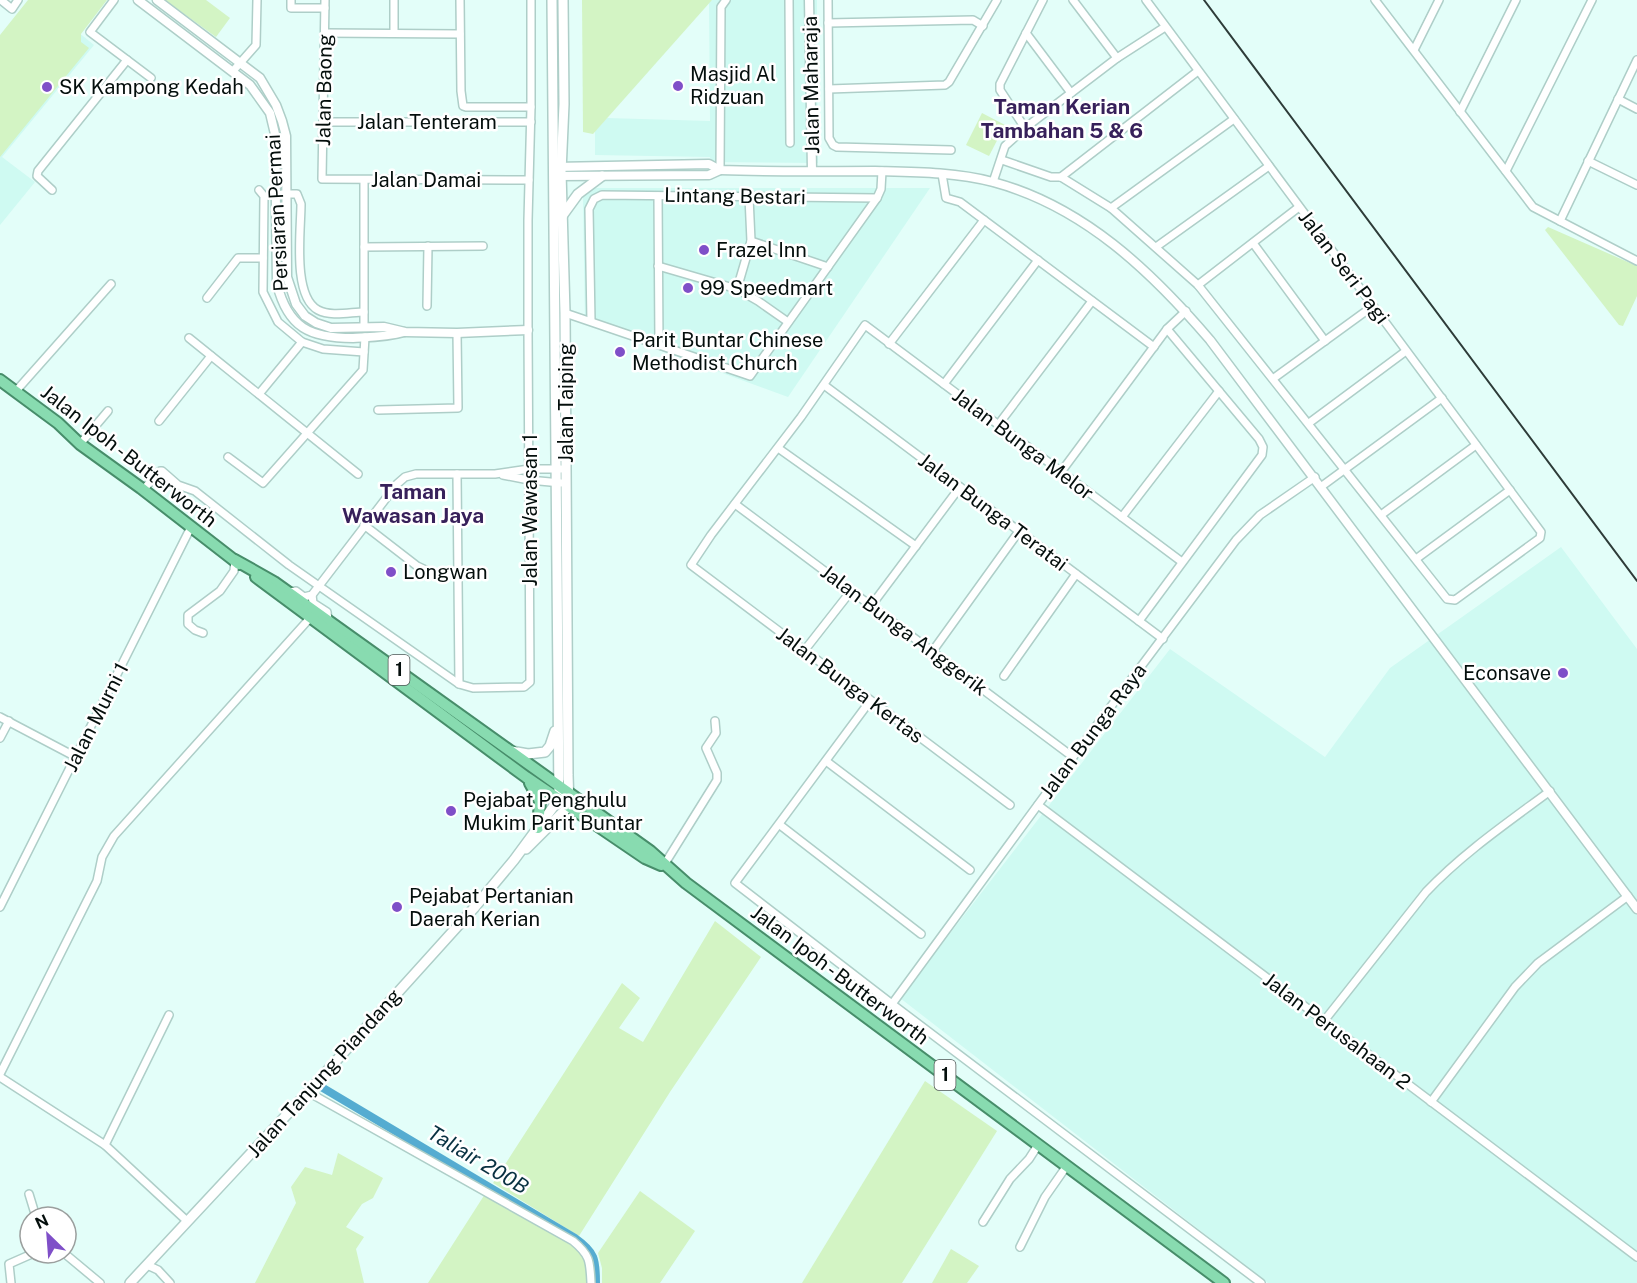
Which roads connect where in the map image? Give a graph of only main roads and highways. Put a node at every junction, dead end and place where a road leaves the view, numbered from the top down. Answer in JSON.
{"nodes":[{"id":1,"x":552,"y":0,"type":"edge"},
{"id":2,"x":563,"y":0,"type":"edge"},
{"id":3,"x":557,"y":172,"type":"junction"},
{"id":4,"x":602,"y":176,"type":"road end"},
{"id":5,"x":562,"y":216,"type":"junction"},
{"id":6,"x":0,"y":380,"type":"edge"},
{"id":7,"x":233,"y":569,"type":"junction"},
{"id":8,"x":558,"y":723,"type":"junction"},
{"id":9,"x":511,"y":751,"type":"junction"},
{"id":10,"x":526,"y":777,"type":"junction"},
{"id":11,"x":558,"y":786,"type":"junction"},
{"id":12,"x":564,"y":797,"type":"junction"},
{"id":13,"x":569,"y":806,"type":"junction"},
{"id":14,"x":538,"y":828,"type":"junction"},
{"id":15,"x":514,"y":860,"type":"junction"},
{"id":16,"x":665,"y":866,"type":"junction"},
{"id":17,"x":130,"y":1283,"type":"edge"},
{"id":18,"x":1224,"y":1283,"type":"edge"}],
"edges":[{"from":1,"to":3,"type":"main road","name":"Jalan Taiping"},
{"from":2,"to":3,"type":"main road","name":"Jalan Taiping"},
{"from":3,"to":5,"type":"main road","name":"Jalan Taiping"},
{"from":3,"to":8,"type":"main road","name":"Jalan Taiping"},
{"from":4,"to":5,"type":"main road"},
{"from":5,"to":12,"type":"main road","name":"Jalan Taiping"},
{"from":6,"to":7,"type":"highway","name":"Jalan Ipoh - Butterworth","number":"1"},
{"from":7,"to":9,"type":"highway","name":"Jalan Ipoh - Butterworth","number":"1"},
{"from":7,"to":10,"type":"highway","name":"Jalan Ipoh - Butterworth","number":"1"},
{"from":8,"to":9,"type":"main road"},
{"from":8,"to":11,"type":"main road","name":"Jalan Taiping"},
{"from":9,"to":11,"type":"highway","name":"Jalan Ipoh - Butterworth","number":"1"},
{"from":10,"to":12,"type":"highway","name":"Jalan Ipoh - Butterworth","number":"1"},
{"from":10,"to":14,"type":"highway"},
{"from":11,"to":12,"type":"highway","name":"Jalan Ipoh - Butterworth","number":"1"},
{"from":12,"to":13,"type":"highway","name":"Jalan Ipoh - Butterworth","number":"1"},
{"from":12,"to":14,"type":"main road","name":"Jalan Tanjung Piandang"},
{"from":12,"to":16,"type":"highway","name":"Jalan Ipoh - Butterworth","number":"1"},
{"from":13,"to":15,"type":"main road","name":"Jalan Tanjung Piandang"},
{"from":13,"to":16,"type":"highway","name":"Jalan Ipoh - Butterworth","number":"1"},
{"from":14,"to":15,"type":"main road","name":"Jalan Tanjung Piandang"},
{"from":15,"to":17,"type":"main road","name":"Jalan Tanjung Piandang"},
{"from":16,"to":18,"type":"highway","name":"Jalan Ipoh - Butterworth","number":"1"}]}
